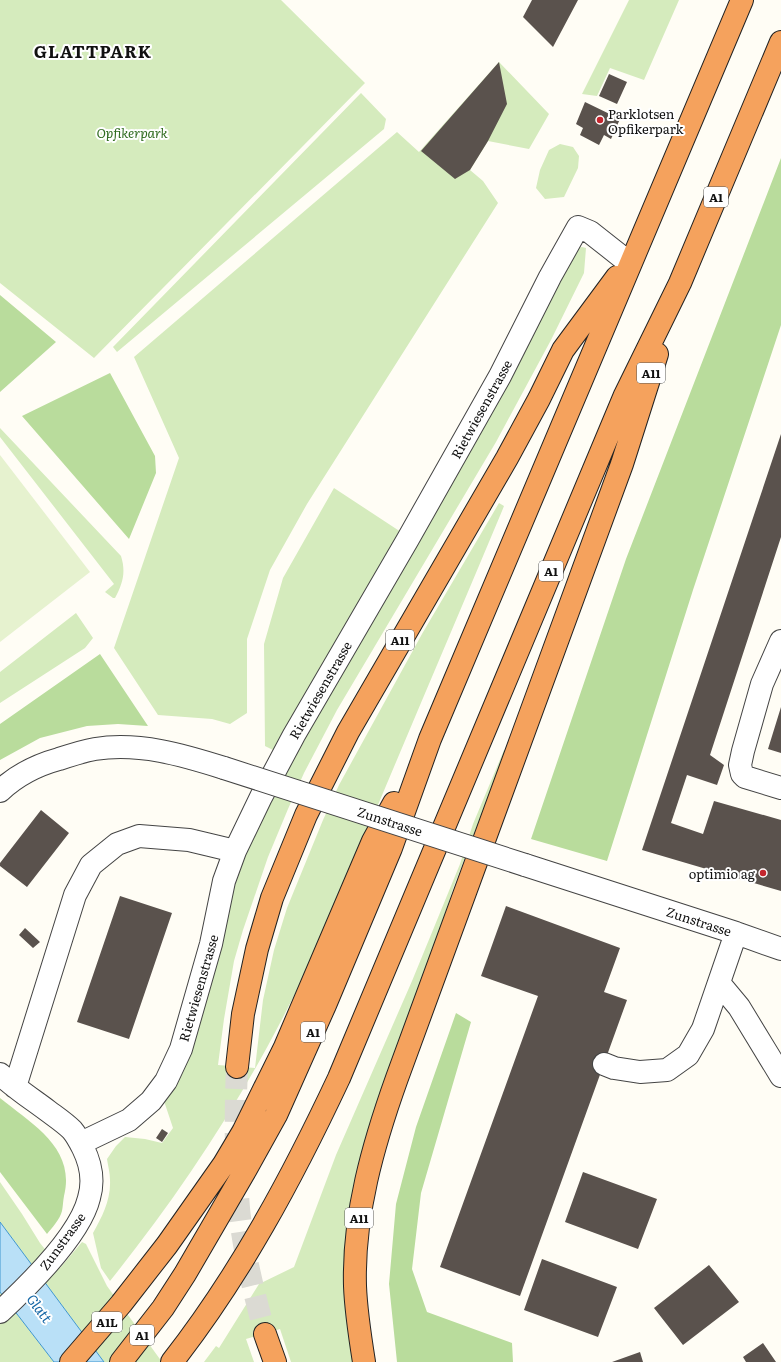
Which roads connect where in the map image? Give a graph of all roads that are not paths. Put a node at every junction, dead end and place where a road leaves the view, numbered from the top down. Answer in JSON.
{"nodes":[{"id":1,"x":742,"y":0,"type":"edge"},
{"id":2,"x":781,"y":42,"type":"edge"},
{"id":3,"x":633,"y":254,"type":"junction"},
{"id":4,"x":680,"y":283,"type":"junction"},
{"id":5,"x":781,"y":641,"type":"edge"},
{"id":6,"x":430,"y":740,"type":"junction"},
{"id":7,"x":781,"y":788,"type":"edge"},
{"id":8,"x":0,"y":791,"type":"edge"},
{"id":9,"x":235,"y":851,"type":"junction"},
{"id":10,"x":736,"y":933,"type":"junction"},
{"id":11,"x":781,"y":949,"type":"edge"},
{"id":12,"x":719,"y":983,"type":"junction"},
{"id":13,"x":604,"y":1064,"type":"dead end"},
{"id":14,"x":237,"y":1067,"type":"tunnel mouth"},
{"id":15,"x":781,"y":1076,"type":"edge"},
{"id":16,"x":7,"y":1081,"type":"edge"},
{"id":17,"x":81,"y":1143,"type":"junction"},
{"id":18,"x":0,"y":1312,"type":"edge"},
{"id":19,"x":265,"y":1334,"type":"tunnel mouth"},
{"id":20,"x":71,"y":1362,"type":"edge"},
{"id":21,"x":121,"y":1362,"type":"edge"},
{"id":22,"x":172,"y":1362,"type":"edge"},
{"id":23,"x":275,"y":1362,"type":"edge"},
{"id":24,"x":364,"y":1362,"type":"edge"}],
"edges":[{"from":1,"to":3,"type":"highway","number":"A1"},
{"from":2,"to":4,"type":"highway","number":"A1"},
{"from":3,"to":6,"type":"highway","number":"A1"},
{"from":3,"to":9,"type":"street","name":"Rietwiesenstrasse"},
{"from":3,"to":14,"type":"highway","number":"A11"},
{"from":4,"to":22,"type":"highway","number":"A1"},
{"from":4,"to":24,"type":"highway","number":"A11"},
{"from":5,"to":7,"type":"street"},
{"from":6,"to":20,"type":"highway","number":"A1L"},
{"from":6,"to":21,"type":"highway","number":"A1"},
{"from":8,"to":10,"type":"street","name":"Zunstrasse","bridge":true},
{"from":9,"to":16,"type":"street"},
{"from":9,"to":17,"type":"street","name":"Rietwiesenstrasse"},
{"from":10,"to":11,"type":"street","name":"Zunstrasse"},
{"from":10,"to":12,"type":"street"},
{"from":12,"to":13,"type":"street"},
{"from":12,"to":15,"type":"street"},
{"from":16,"to":17,"type":"street","name":"Zunstrasse"},
{"from":17,"to":18,"type":"street","name":"Zunstrasse"},
{"from":19,"to":23,"type":"highway"}]}
